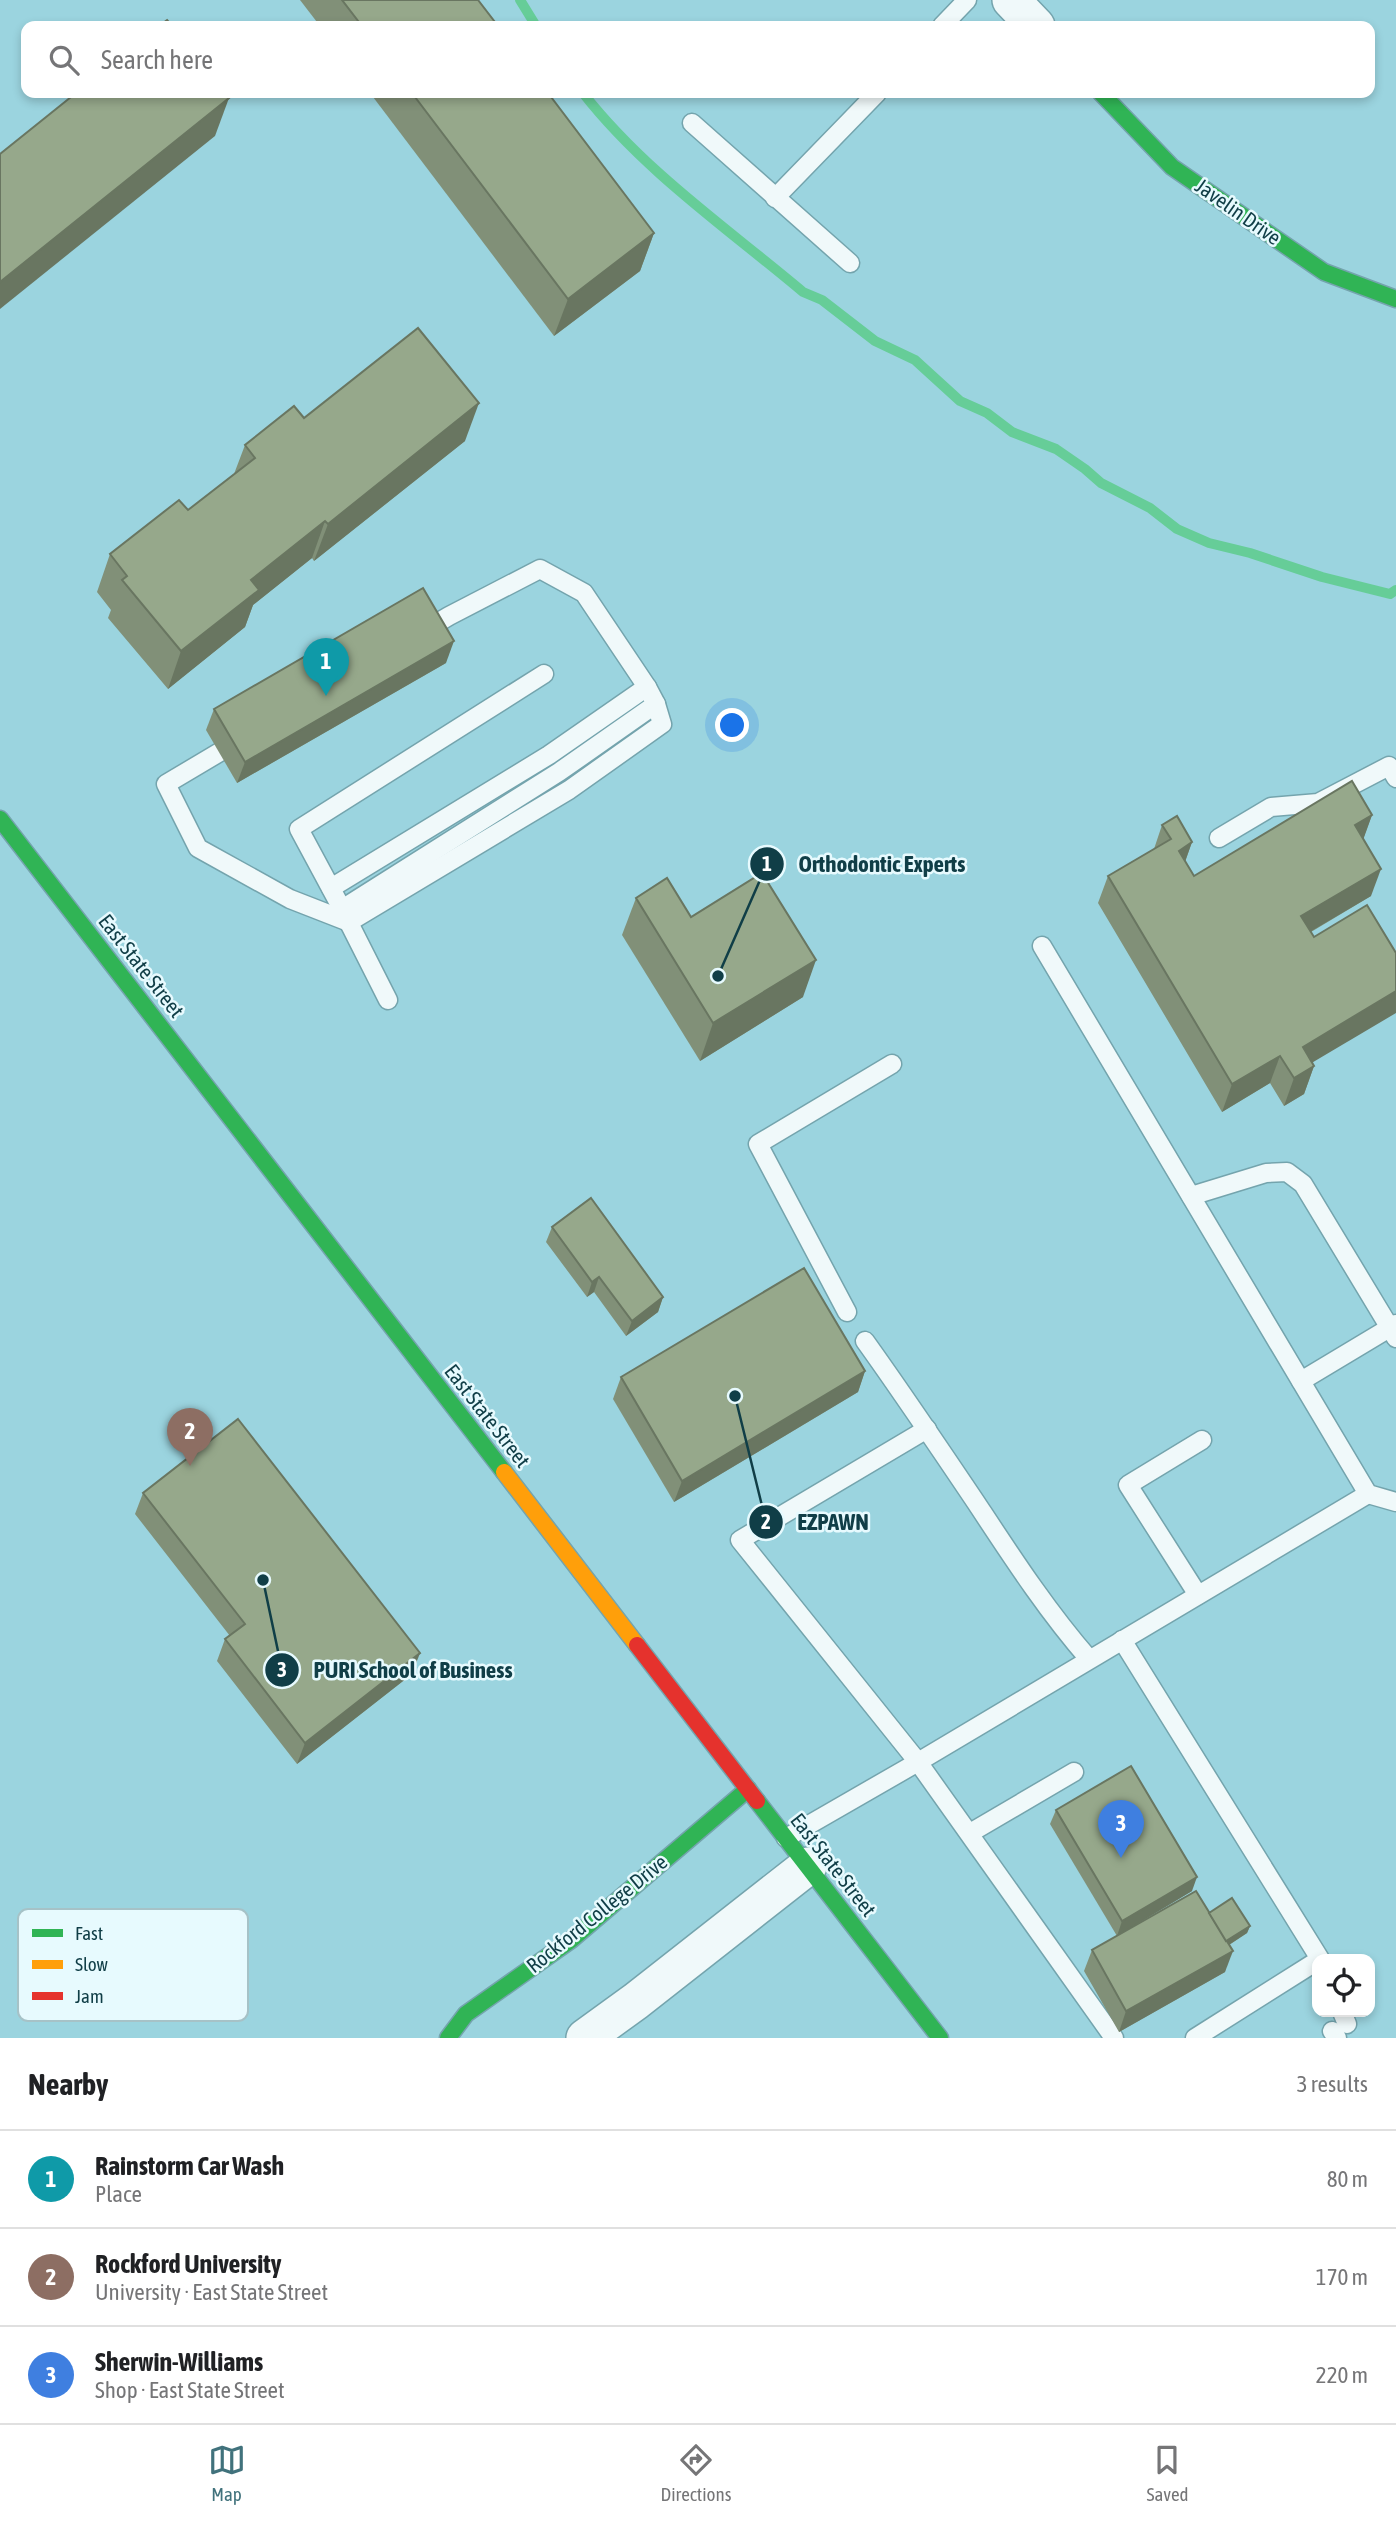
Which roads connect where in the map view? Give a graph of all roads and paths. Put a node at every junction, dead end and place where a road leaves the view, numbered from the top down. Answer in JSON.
{"nodes":[{"id":1,"x":967,"y":0,"type":"edge"},
{"id":2,"x":1010,"y":0,"type":"edge"},
{"id":3,"x":947,"y":21,"type":"edge"},
{"id":4,"x":1031,"y":21,"type":"edge"},
{"id":5,"x":872,"y":98,"type":"edge"},
{"id":6,"x":1106,"y":98,"type":"edge"},
{"id":7,"x":692,"y":123,"type":"dead end"},
{"id":8,"x":775,"y":198,"type":"junction"},
{"id":9,"x":850,"y":263,"type":"dead end"},
{"id":10,"x":1396,"y":299,"type":"edge"},
{"id":11,"x":544,"y":674,"type":"dead end"},
{"id":12,"x":647,"y":687,"type":"junction"},
{"id":13,"x":1396,"y":778,"type":"edge"},
{"id":14,"x":0,"y":819,"type":"edge"},
{"id":15,"x":1219,"y":838,"type":"dead end"},
{"id":16,"x":331,"y":888,"type":"junction"},
{"id":17,"x":346,"y":915,"type":"junction"},
{"id":18,"x":1042,"y":946,"type":"dead end"},
{"id":19,"x":388,"y":1000,"type":"dead end"},
{"id":20,"x":892,"y":1064,"type":"dead end"},
{"id":21,"x":1191,"y":1196,"type":"junction"},
{"id":22,"x":847,"y":1312,"type":"dead end"},
{"id":23,"x":1394,"y":1330,"type":"edge"},
{"id":24,"x":865,"y":1341,"type":"dead end"},
{"id":25,"x":1301,"y":1381,"type":"junction"},
{"id":26,"x":927,"y":1429,"type":"junction"},
{"id":27,"x":1202,"y":1440,"type":"dead end"},
{"id":28,"x":1368,"y":1494,"type":"junction"},
{"id":29,"x":1396,"y":1502,"type":"edge"},
{"id":30,"x":1198,"y":1595,"type":"junction"},
{"id":31,"x":1122,"y":1640,"type":"junction"},
{"id":32,"x":1089,"y":1659,"type":"junction"},
{"id":33,"x":918,"y":1762,"type":"junction"},
{"id":34,"x":1074,"y":1772,"type":"dead end"},
{"id":35,"x":748,"y":1789,"type":"junction"},
{"id":36,"x":970,"y":1833,"type":"junction"},
{"id":37,"x":797,"y":1852,"type":"junction"},
{"id":38,"x":1316,"y":1954,"type":"edge"},
{"id":39,"x":1312,"y":1965,"type":"edge"},
{"id":40,"x":447,"y":2038,"type":"edge"},
{"id":41,"x":584,"y":2038,"type":"edge"},
{"id":42,"x":940,"y":2038,"type":"edge"},
{"id":43,"x":1114,"y":2038,"type":"edge"},
{"id":44,"x":1195,"y":2038,"type":"edge"}],
"edges":[{"from":1,"to":3,"type":"lane"},
{"from":2,"to":4,"type":"street"},
{"from":5,"to":8,"type":"lane"},
{"from":6,"to":10,"type":"main road","name":"Javelin Drive"},
{"from":7,"to":8,"type":"lane"},
{"from":8,"to":9,"type":"lane"},
{"from":11,"to":16,"type":"lane"},
{"from":12,"to":16,"type":"lane"},
{"from":12,"to":17,"type":"lane"},
{"from":12,"to":17,"type":"lane"},
{"from":13,"to":15,"type":"lane"},
{"from":14,"to":35,"type":"main road","name":"East State Street"},
{"from":16,"to":17,"type":"lane"},
{"from":17,"to":19,"type":"lane"},
{"from":18,"to":21,"type":"lane"},
{"from":20,"to":22,"type":"lane"},
{"from":21,"to":23,"type":"lane"},
{"from":21,"to":25,"type":"lane"},
{"from":23,"to":25,"type":"lane"},
{"from":24,"to":26,"type":"lane"},
{"from":25,"to":28,"type":"lane"},
{"from":26,"to":32,"type":"lane"},
{"from":26,"to":33,"type":"lane"},
{"from":27,"to":30,"type":"lane"},
{"from":28,"to":29,"type":"lane"},
{"from":28,"to":30,"type":"lane"},
{"from":30,"to":31,"type":"lane"},
{"from":31,"to":32,"type":"lane"},
{"from":31,"to":38,"type":"lane"},
{"from":32,"to":33,"type":"lane"},
{"from":33,"to":36,"type":"lane"},
{"from":33,"to":37,"type":"lane"},
{"from":34,"to":36,"type":"lane"},
{"from":35,"to":37,"type":"main road","name":"East State Street"},
{"from":35,"to":40,"type":"main road","name":"Rockford College Drive"},
{"from":36,"to":43,"type":"lane"},
{"from":37,"to":41,"type":"street"},
{"from":37,"to":42,"type":"main road","name":"East State Street"},
{"from":39,"to":44,"type":"lane"}]}
